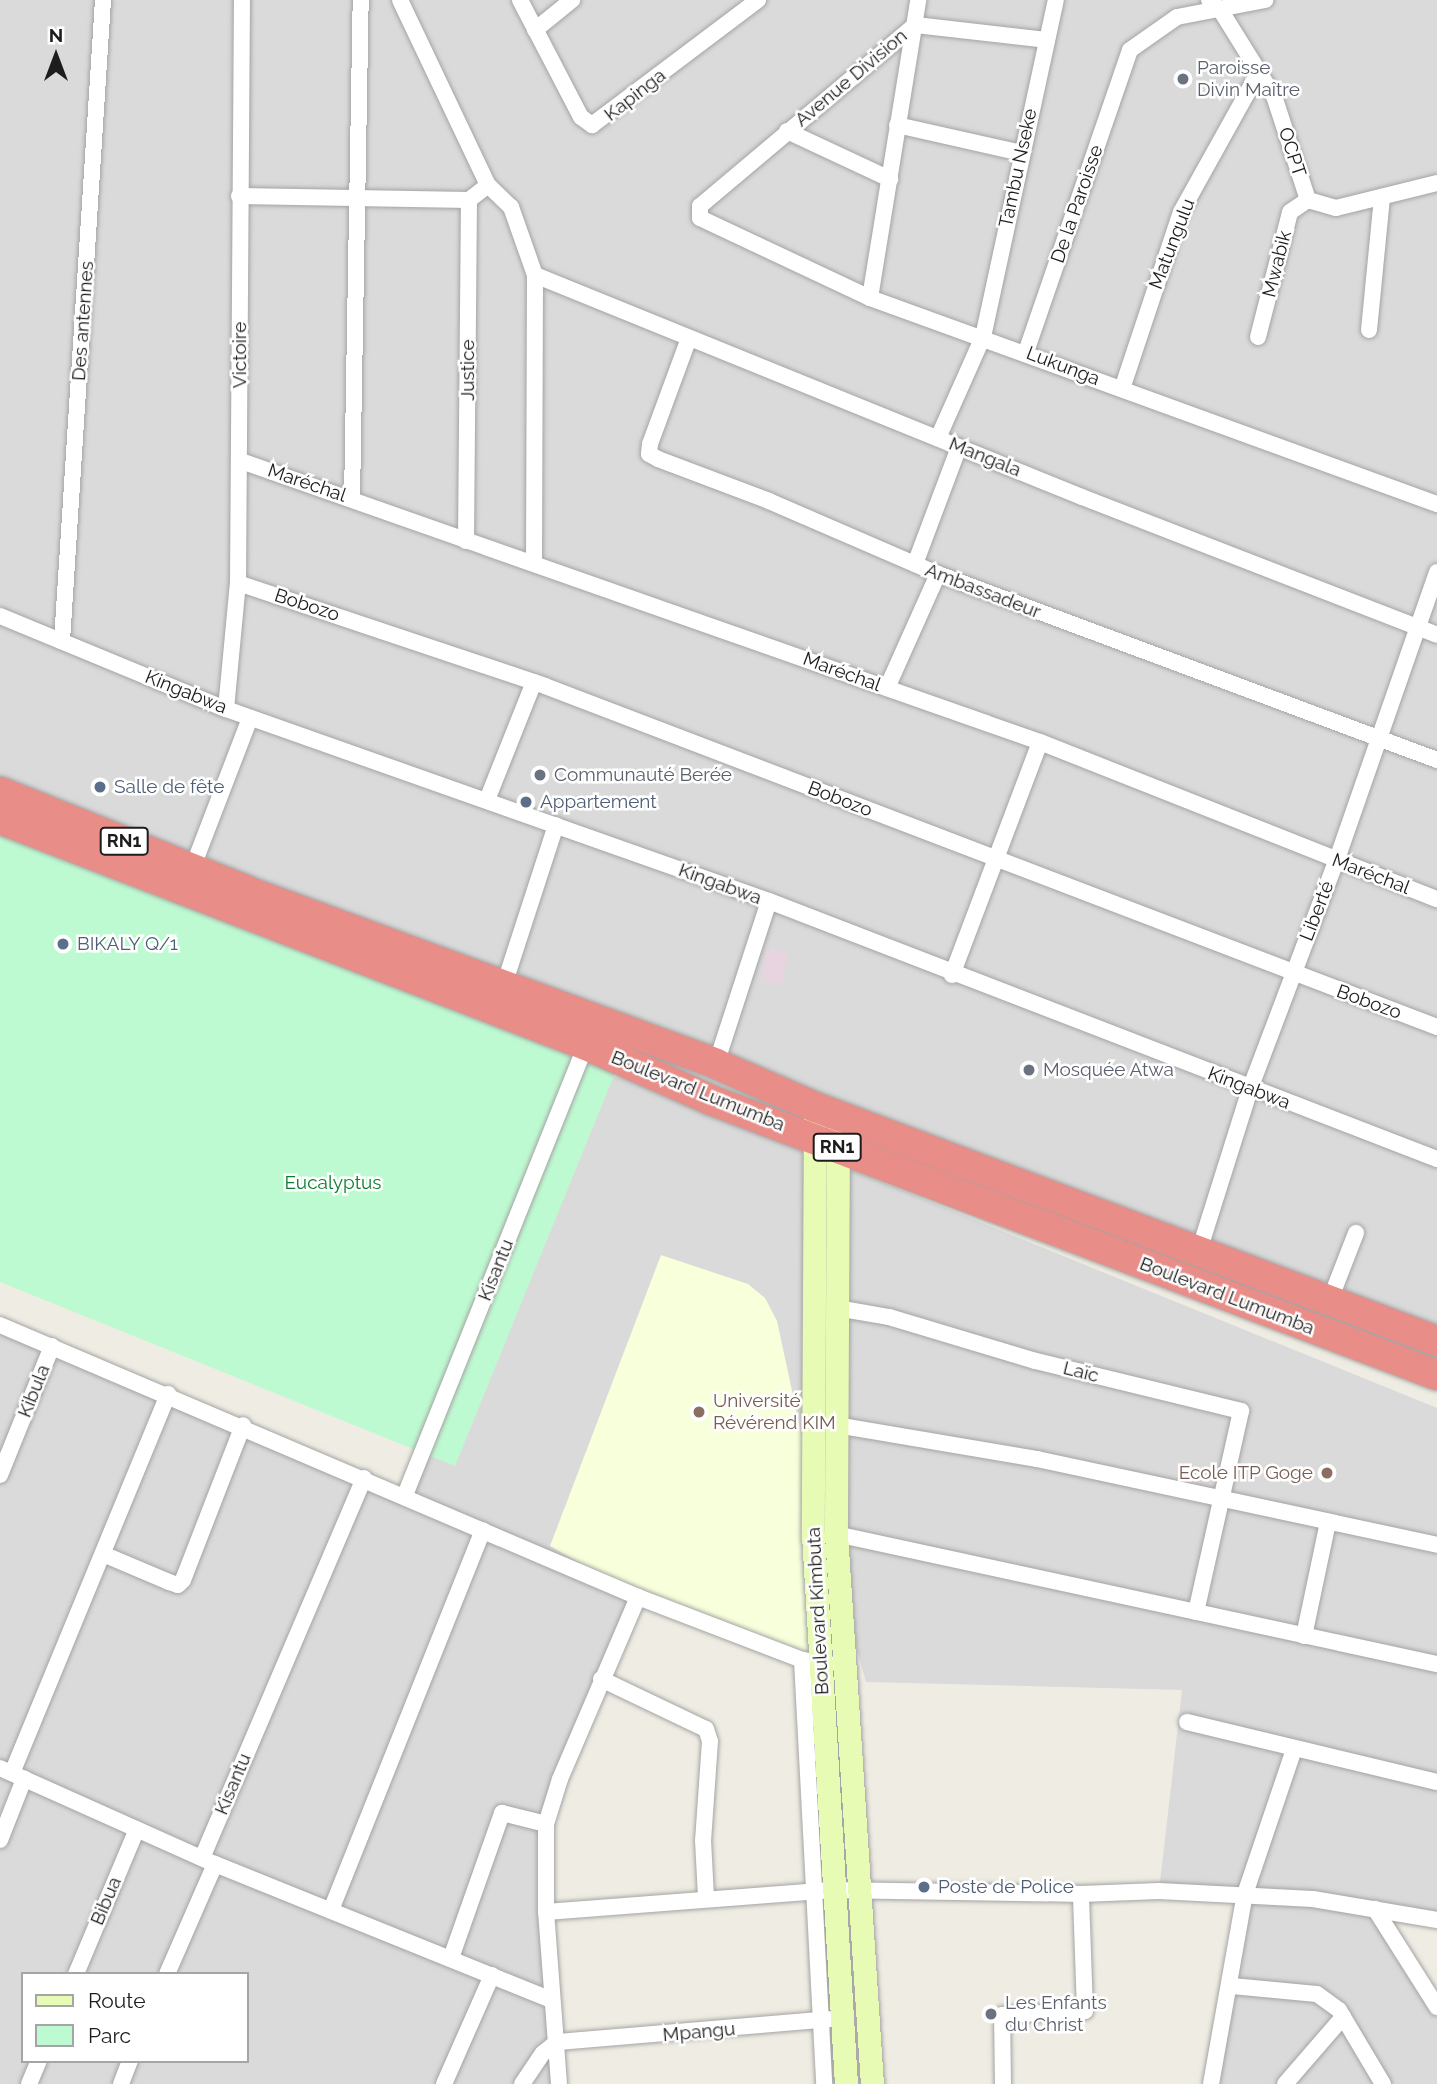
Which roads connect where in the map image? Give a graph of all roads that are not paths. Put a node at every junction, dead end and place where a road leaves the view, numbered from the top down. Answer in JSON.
{"nodes":[{"id":1,"x":103,"y":0,"type":"edge"},
{"id":2,"x":242,"y":0,"type":"edge"},
{"id":3,"x":361,"y":0,"type":"edge"},
{"id":4,"x":400,"y":0,"type":"edge"},
{"id":5,"x":520,"y":0,"type":"edge"},
{"id":6,"x":572,"y":0,"type":"edge"},
{"id":7,"x":758,"y":0,"type":"edge"},
{"id":8,"x":918,"y":0,"type":"edge"},
{"id":9,"x":1056,"y":0,"type":"edge"},
{"id":10,"x":1265,"y":0,"type":"edge"},
{"id":11,"x":1215,"y":6,"type":"edge"},
{"id":12,"x":915,"y":25,"type":"junction"},
{"id":13,"x":535,"y":30,"type":"junction"},
{"id":14,"x":1047,"y":40,"type":"junction"},
{"id":15,"x":1260,"y":70,"type":"junction"},
{"id":16,"x":897,"y":125,"type":"junction"},
{"id":17,"x":787,"y":131,"type":"junction"},
{"id":18,"x":1021,"y":153,"type":"junction"},
{"id":19,"x":890,"y":178,"type":"junction"},
{"id":20,"x":1437,"y":183,"type":"edge"},
{"id":21,"x":488,"y":185,"type":"junction"},
{"id":22,"x":239,"y":196,"type":"junction"},
{"id":23,"x":1382,"y":197,"type":"junction"},
{"id":24,"x":359,"y":200,"type":"junction"},
{"id":25,"x":469,"y":200,"type":"junction"},
{"id":26,"x":1308,"y":200,"type":"junction"},
{"id":27,"x":698,"y":212,"type":"joint"},
{"id":28,"x":536,"y":275,"type":"junction"},
{"id":29,"x":870,"y":298,"type":"junction"},
{"id":30,"x":1369,"y":330,"type":"dead end"},
{"id":31,"x":983,"y":337,"type":"junction"},
{"id":32,"x":1258,"y":337,"type":"dead end"},
{"id":33,"x":689,"y":338,"type":"junction"},
{"id":34,"x":1026,"y":352,"type":"junction"},
{"id":35,"x":1122,"y":389,"type":"junction"},
{"id":36,"x":939,"y":438,"type":"junction"},
{"id":37,"x":959,"y":447,"type":"junction"},
{"id":38,"x":241,"y":461,"type":"junction"},
{"id":39,"x":352,"y":499,"type":"junction"},
{"id":40,"x":1437,"y":504,"type":"edge"},
{"id":41,"x":466,"y":541,"type":"junction"},
{"id":42,"x":534,"y":563,"type":"junction"},
{"id":43,"x":915,"y":564,"type":"junction"},
{"id":44,"x":1437,"y":572,"type":"edge"},
{"id":45,"x":938,"y":574,"type":"junction"},
{"id":46,"x":238,"y":583,"type":"junction"},
{"id":47,"x":0,"y":616,"type":"edge"},
{"id":48,"x":1417,"y":628,"type":"junction"},
{"id":49,"x":1437,"y":635,"type":"edge"},
{"id":50,"x":62,"y":641,"type":"junction"},
{"id":51,"x":534,"y":682,"type":"junction"},
{"id":52,"x":887,"y":688,"type":"junction"},
{"id":53,"x":226,"y":709,"type":"junction"},
{"id":54,"x":250,"y":718,"type":"junction"},
{"id":55,"x":1378,"y":741,"type":"junction"},
{"id":56,"x":1040,"y":742,"type":"junction"},
{"id":57,"x":1437,"y":760,"type":"edge"},
{"id":58,"x":0,"y":792,"type":"edge"},
{"id":59,"x":487,"y":800,"type":"junction"},
{"id":60,"x":0,"y":819,"type":"edge"},
{"id":61,"x":556,"y":825,"type":"junction"},
{"id":62,"x":995,"y":859,"type":"junction"},
{"id":63,"x":1336,"y":862,"type":"junction"},
{"id":64,"x":192,"y":869,"type":"junction"},
{"id":65,"x":1437,"y":899,"type":"edge"},
{"id":66,"x":769,"y":901,"type":"junction"},
{"id":67,"x":952,"y":975,"type":"junction"},
{"id":68,"x":1292,"y":975,"type":"junction"},
{"id":69,"x":504,"y":985,"type":"junction"},
{"id":70,"x":1437,"y":1027,"type":"edge"},
{"id":71,"x":586,"y":1045,"type":"junction"},
{"id":72,"x":716,"y":1064,"type":"junction"},
{"id":73,"x":1250,"y":1089,"type":"junction"},
{"id":74,"x":827,"y":1111,"type":"junction"},
{"id":75,"x":825,"y":1142,"type":"junction"},
{"id":76,"x":1437,"y":1159,"type":"edge"},
{"id":77,"x":1356,"y":1233,"type":"dead end"},
{"id":78,"x":1199,"y":1251,"type":"junction"},
{"id":79,"x":1330,"y":1300,"type":"junction"},
{"id":80,"x":837,"y":1308,"type":"junction"},
{"id":81,"x":0,"y":1325,"type":"edge"},
{"id":82,"x":1437,"y":1341,"type":"edge"},
{"id":83,"x":52,"y":1346,"type":"junction"},
{"id":84,"x":1437,"y":1375,"type":"edge"},
{"id":85,"x":168,"y":1394,"type":"junction"},
{"id":86,"x":836,"y":1425,"type":"junction"},
{"id":87,"x":243,"y":1426,"type":"junction"},
{"id":88,"x":0,"y":1475,"type":"edge"},
{"id":89,"x":364,"y":1478,"type":"junction"},
{"id":90,"x":405,"y":1495,"type":"junction"},
{"id":91,"x":1222,"y":1496,"type":"junction"},
{"id":92,"x":1328,"y":1522,"type":"junction"},
{"id":93,"x":483,"y":1530,"type":"junction"},
{"id":94,"x":836,"y":1534,"type":"junction"},
{"id":95,"x":1437,"y":1545,"type":"edge"},
{"id":96,"x":103,"y":1554,"type":"junction"},
{"id":97,"x":638,"y":1597,"type":"junction"},
{"id":98,"x":1196,"y":1612,"type":"junction"},
{"id":99,"x":1304,"y":1636,"type":"junction"},
{"id":100,"x":811,"y":1662,"type":"junction"},
{"id":101,"x":844,"y":1664,"type":"junction"},
{"id":102,"x":1437,"y":1664,"type":"edge"},
{"id":103,"x":601,"y":1679,"type":"junction"},
{"id":104,"x":1187,"y":1722,"type":"dead end"},
{"id":105,"x":1294,"y":1749,"type":"junction"},
{"id":106,"x":12,"y":1773,"type":"edge"},
{"id":107,"x":1437,"y":1782,"type":"edge"},
{"id":108,"x":547,"y":1824,"type":"junction"},
{"id":109,"x":137,"y":1829,"type":"junction"},
{"id":110,"x":0,"y":1840,"type":"edge"},
{"id":111,"x":208,"y":1861,"type":"junction"},
{"id":112,"x":838,"y":1891,"type":"junction"},
{"id":113,"x":1081,"y":1894,"type":"junction"},
{"id":114,"x":1245,"y":1894,"type":"junction"},
{"id":115,"x":706,"y":1897,"type":"junction"},
{"id":116,"x":1376,"y":1909,"type":"junction"},
{"id":117,"x":331,"y":1910,"type":"junction"},
{"id":118,"x":546,"y":1912,"type":"junction"},
{"id":119,"x":1437,"y":1920,"type":"edge"},
{"id":120,"x":451,"y":1958,"type":"junction"},
{"id":121,"x":77,"y":1972,"type":"edge"},
{"id":122,"x":168,"y":1972,"type":"edge"},
{"id":123,"x":492,"y":1975,"type":"junction"},
{"id":124,"x":1232,"y":1986,"type":"junction"},
{"id":125,"x":552,"y":2000,"type":"junction"},
{"id":126,"x":1437,"y":2007,"type":"edge"},
{"id":127,"x":1343,"y":2017,"type":"junction"},
{"id":128,"x":831,"y":2019,"type":"junction"},
{"id":129,"x":557,"y":2042,"type":"junction"},
{"id":130,"x":38,"y":2063,"type":"edge"},
{"id":131,"x":129,"y":2063,"type":"edge"},
{"id":132,"x":29,"y":2084,"type":"edge"},
{"id":133,"x":121,"y":2084,"type":"edge"},
{"id":134,"x":444,"y":2084,"type":"edge"},
{"id":135,"x":522,"y":2084,"type":"edge"},
{"id":136,"x":559,"y":2084,"type":"edge"},
{"id":137,"x":824,"y":2084,"type":"edge"},
{"id":138,"x":846,"y":2084,"type":"edge"},
{"id":139,"x":872,"y":2084,"type":"edge"},
{"id":140,"x":1003,"y":2084,"type":"edge"},
{"id":141,"x":1211,"y":2084,"type":"edge"},
{"id":142,"x":1285,"y":2084,"type":"edge"},
{"id":143,"x":1383,"y":2084,"type":"edge"}],
"edges":[{"from":1,"to":50,"type":"street","name":"Des antennes"},
{"from":2,"to":22,"type":"street","name":"Victoire"},
{"from":3,"to":24,"type":"street"},
{"from":4,"to":21,"type":"street"},
{"from":5,"to":13,"type":"street","name":"Kapinga"},
{"from":6,"to":13,"type":"street"},
{"from":7,"to":13,"type":"street","name":"Kapinga"},
{"from":8,"to":12,"type":"street"},
{"from":9,"to":14,"type":"street","name":"Tambu Nseke"},
{"from":10,"to":11,"type":"street"},
{"from":11,"to":15,"type":"street","name":"OCPT"},
{"from":11,"to":34,"type":"street","name":"De la Paroisse"},
{"from":12,"to":14,"type":"street"},
{"from":12,"to":16,"type":"street"},
{"from":12,"to":17,"type":"street","name":"Avenue Division"},
{"from":14,"to":18,"type":"street","name":"Tambu Nseke"},
{"from":15,"to":26,"type":"street","name":"OCPT"},
{"from":15,"to":35,"type":"street","name":"Matungulu"},
{"from":16,"to":18,"type":"street"},
{"from":16,"to":19,"type":"street"},
{"from":17,"to":19,"type":"street","name":"Avenue Division"},
{"from":17,"to":27,"type":"street","name":"Avenue Division"},
{"from":18,"to":31,"type":"street","name":"Tambu Nseke"},
{"from":19,"to":29,"type":"street"},
{"from":20,"to":23,"type":"street"},
{"from":21,"to":25,"type":"street"},
{"from":21,"to":28,"type":"street"},
{"from":22,"to":24,"type":"street"},
{"from":22,"to":38,"type":"street","name":"Victoire"},
{"from":23,"to":26,"type":"street"},
{"from":23,"to":30,"type":"street"},
{"from":24,"to":25,"type":"street"},
{"from":24,"to":39,"type":"street"},
{"from":25,"to":41,"type":"street","name":"Justice"},
{"from":26,"to":32,"type":"street","name":"Mwabik"},
{"from":27,"to":29,"type":"street","name":"Lukunga"},
{"from":28,"to":33,"type":"street","name":"Mangala"},
{"from":28,"to":42,"type":"street"},
{"from":29,"to":31,"type":"street","name":"Lukunga"},
{"from":31,"to":34,"type":"street","name":"Lukunga"},
{"from":31,"to":36,"type":"street","name":"Tambu Nseke"},
{"from":33,"to":36,"type":"street","name":"Mangala"},
{"from":33,"to":43,"type":"street","name":"Ambassadeur"},
{"from":34,"to":35,"type":"street","name":"Lukunga"},
{"from":35,"to":40,"type":"street","name":"Lukunga"},
{"from":36,"to":37,"type":"street","name":"Mangala"},
{"from":37,"to":43,"type":"street"},
{"from":37,"to":48,"type":"street","name":"Mangala"},
{"from":38,"to":39,"type":"street","name":"Maréchal"},
{"from":38,"to":46,"type":"street","name":"Victoire"},
{"from":39,"to":41,"type":"street","name":"Maréchal"},
{"from":41,"to":42,"type":"street","name":"Maréchal"},
{"from":42,"to":52,"type":"street","name":"Maréchal"},
{"from":43,"to":45,"type":"street","name":"Ambassadeur"},
{"from":44,"to":48,"type":"street","name":"Liberté"},
{"from":45,"to":52,"type":"street"},
{"from":45,"to":55,"type":"street","name":"Ambassadeur"},
{"from":46,"to":51,"type":"street","name":"Bobozo"},
{"from":46,"to":53,"type":"street","name":"Victoire"},
{"from":47,"to":50,"type":"street","name":"Kingabwa"},
{"from":48,"to":49,"type":"street","name":"Mangala"},
{"from":48,"to":55,"type":"street","name":"Liberté"},
{"from":50,"to":53,"type":"street","name":"Kingabwa"},
{"from":51,"to":59,"type":"street"},
{"from":51,"to":62,"type":"street","name":"Bobozo"},
{"from":52,"to":56,"type":"street","name":"Maréchal"},
{"from":53,"to":54,"type":"street","name":"Kingabwa"},
{"from":54,"to":59,"type":"street","name":"Kingabwa"},
{"from":54,"to":64,"type":"street"},
{"from":55,"to":57,"type":"street","name":"Ambassadeur"},
{"from":55,"to":63,"type":"street","name":"Liberté"},
{"from":56,"to":62,"type":"street"},
{"from":56,"to":63,"type":"street","name":"Maréchal"},
{"from":58,"to":64,"type":"highway","name":"Boulevard Lumumba","number":"RN1"},
{"from":59,"to":61,"type":"street","name":"Kingabwa"},
{"from":60,"to":71,"type":"highway","name":"Boulevard Lumumba","number":"RN1"},
{"from":61,"to":66,"type":"street","name":"Kingabwa"},
{"from":61,"to":69,"type":"street"},
{"from":62,"to":67,"type":"street"},
{"from":62,"to":68,"type":"street","name":"Bobozo"},
{"from":63,"to":65,"type":"street","name":"Maréchal"},
{"from":63,"to":68,"type":"street","name":"Liberté"},
{"from":64,"to":69,"type":"highway","name":"Boulevard Lumumba","number":"RN1"},
{"from":66,"to":67,"type":"street","name":"Kingabwa"},
{"from":66,"to":72,"type":"street"},
{"from":67,"to":73,"type":"street","name":"Kingabwa"},
{"from":68,"to":70,"type":"street","name":"Bobozo"},
{"from":68,"to":73,"type":"street","name":"Liberté"},
{"from":69,"to":72,"type":"highway","name":"Boulevard Lumumba","number":"RN1"},
{"from":71,"to":75,"type":"highway","name":"Boulevard Lumumba","number":"RN1"},
{"from":71,"to":90,"type":"street","name":"Kisantu"},
{"from":72,"to":74,"type":"highway","name":"Boulevard Lumumba","number":"RN1"},
{"from":73,"to":76,"type":"street","name":"Kingabwa"},
{"from":73,"to":78,"type":"street","name":"Liberté"},
{"from":74,"to":75,"type":"street"},
{"from":74,"to":78,"type":"highway","name":"Boulevard Lumumba","number":"RN1"},
{"from":75,"to":80,"type":"street","name":"Boulevard Kimbuta"},
{"from":75,"to":84,"type":"highway","name":"Boulevard Lumumba","number":"RN1"},
{"from":75,"to":100,"type":"street","name":"Boulevard Kimbuta"},
{"from":77,"to":79,"type":"street"},
{"from":78,"to":79,"type":"highway","name":"Boulevard Lumumba","number":"RN1"},
{"from":79,"to":82,"type":"highway","name":"Boulevard Lumumba","number":"RN1"},
{"from":80,"to":86,"type":"street","name":"Boulevard Kimbuta"},
{"from":80,"to":91,"type":"street","name":"Laïc"},
{"from":81,"to":83,"type":"street"},
{"from":83,"to":85,"type":"street"},
{"from":83,"to":88,"type":"street","name":"Kibula"},
{"from":85,"to":87,"type":"street"},
{"from":85,"to":96,"type":"street"},
{"from":86,"to":91,"type":"street"},
{"from":86,"to":94,"type":"street","name":"Boulevard Kimbuta"},
{"from":87,"to":89,"type":"street"},
{"from":87,"to":96,"type":"street"},
{"from":89,"to":90,"type":"street"},
{"from":89,"to":111,"type":"street","name":"Kisantu"},
{"from":90,"to":93,"type":"street"},
{"from":91,"to":92,"type":"street"},
{"from":91,"to":98,"type":"street","name":"Laïc"},
{"from":92,"to":95,"type":"street"},
{"from":92,"to":99,"type":"street"},
{"from":93,"to":97,"type":"street"},
{"from":93,"to":117,"type":"street"},
{"from":94,"to":98,"type":"street"},
{"from":94,"to":101,"type":"street","name":"Boulevard Kimbuta"},
{"from":96,"to":106,"type":"street"},
{"from":97,"to":100,"type":"street"},
{"from":97,"to":103,"type":"street"},
{"from":98,"to":99,"type":"street"},
{"from":99,"to":102,"type":"street"},
{"from":100,"to":101,"type":"street"},
{"from":100,"to":112,"type":"street","name":"Boulevard Kimbuta"},
{"from":101,"to":112,"type":"street","name":"Boulevard Kimbuta"},
{"from":103,"to":108,"type":"street"},
{"from":103,"to":115,"type":"street"},
{"from":104,"to":105,"type":"street"},
{"from":105,"to":107,"type":"street"},
{"from":105,"to":114,"type":"street"},
{"from":106,"to":109,"type":"street"},
{"from":106,"to":110,"type":"street"},
{"from":108,"to":118,"type":"street"},
{"from":108,"to":120,"type":"street"},
{"from":109,"to":111,"type":"street"},
{"from":109,"to":121,"type":"street","name":"Bibua"},
{"from":111,"to":117,"type":"street"},
{"from":111,"to":122,"type":"street"},
{"from":112,"to":113,"type":"street"},
{"from":112,"to":115,"type":"street"},
{"from":112,"to":128,"type":"street","name":"Boulevard Kimbuta"},
{"from":112,"to":139,"type":"street","name":"Boulevard Kimbuta"},
{"from":113,"to":114,"type":"street"},
{"from":113,"to":140,"type":"street"},
{"from":114,"to":116,"type":"street"},
{"from":114,"to":124,"type":"street"},
{"from":115,"to":118,"type":"street"},
{"from":116,"to":119,"type":"street"},
{"from":116,"to":126,"type":"street"},
{"from":117,"to":120,"type":"street"},
{"from":118,"to":125,"type":"street"},
{"from":120,"to":123,"type":"street"},
{"from":123,"to":125,"type":"street"},
{"from":123,"to":134,"type":"street"},
{"from":124,"to":127,"type":"street"},
{"from":124,"to":141,"type":"street"},
{"from":125,"to":129,"type":"street"},
{"from":127,"to":142,"type":"street"},
{"from":127,"to":143,"type":"street"},
{"from":128,"to":129,"type":"street","name":"Mpangu"},
{"from":128,"to":137,"type":"street"},
{"from":128,"to":138,"type":"street","name":"Boulevard Kimbuta"},
{"from":129,"to":135,"type":"street"},
{"from":129,"to":136,"type":"street"},
{"from":130,"to":132,"type":"street"},
{"from":131,"to":133,"type":"street"}]}
